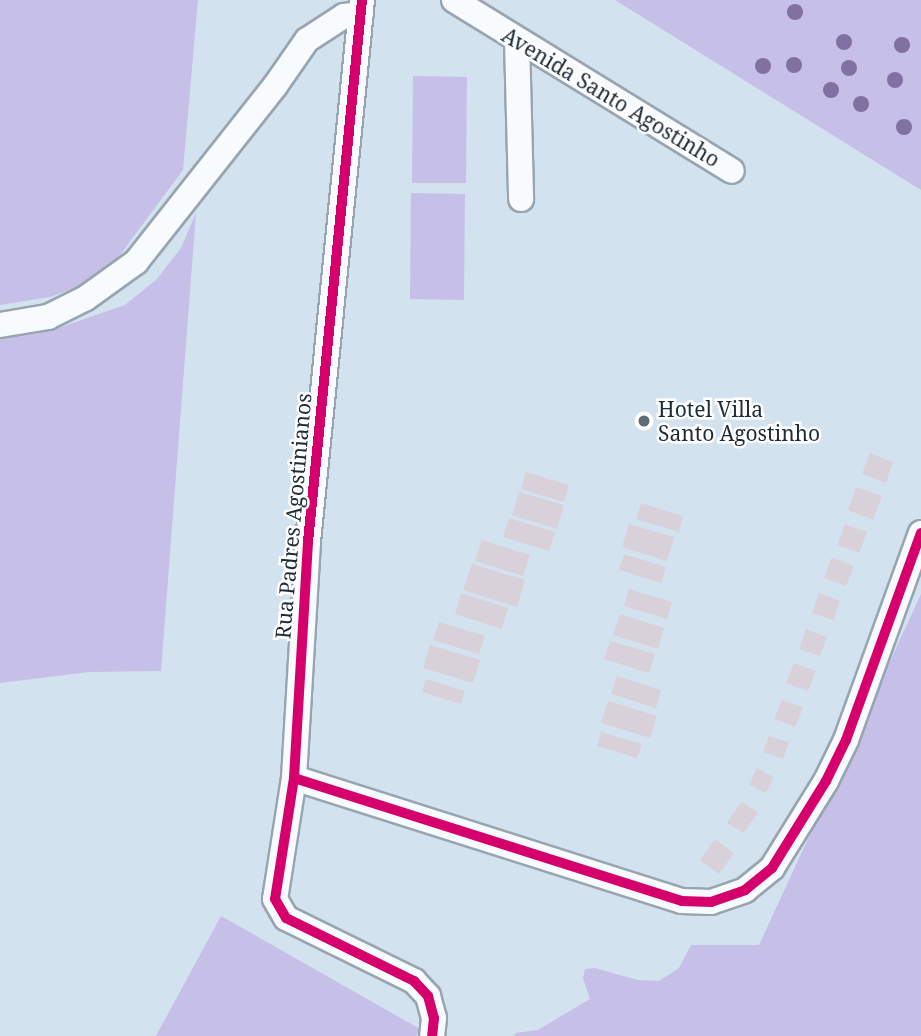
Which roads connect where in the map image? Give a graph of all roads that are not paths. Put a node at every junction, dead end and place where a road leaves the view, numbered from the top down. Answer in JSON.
{"nodes":[{"id":1,"x":454,"y":0,"type":"edge"},
{"id":2,"x":362,"y":7,"type":"edge"},
{"id":3,"x":517,"y":40,"type":"junction"},
{"id":4,"x":732,"y":171,"type":"dead end"},
{"id":5,"x":521,"y":199,"type":"dead end"},
{"id":6,"x":0,"y":325,"type":"edge"},
{"id":7,"x":919,"y":544,"type":"edge"},
{"id":8,"x":294,"y":778,"type":"junction"},
{"id":9,"x":432,"y":1036,"type":"edge"}],
"edges":[{"from":1,"to":3,"type":"street","name":"Avenida Santo Agostinho"},
{"from":2,"to":6,"type":"street"},
{"from":2,"to":8,"type":"street","name":"Rua Padres Agostinianos"},
{"from":3,"to":4,"type":"street","name":"Avenida Santo Agostinho"},
{"from":3,"to":5,"type":"street"},
{"from":7,"to":8,"type":"street"},
{"from":8,"to":9,"type":"street","name":"Rua Padres Agostinianos"}]}
